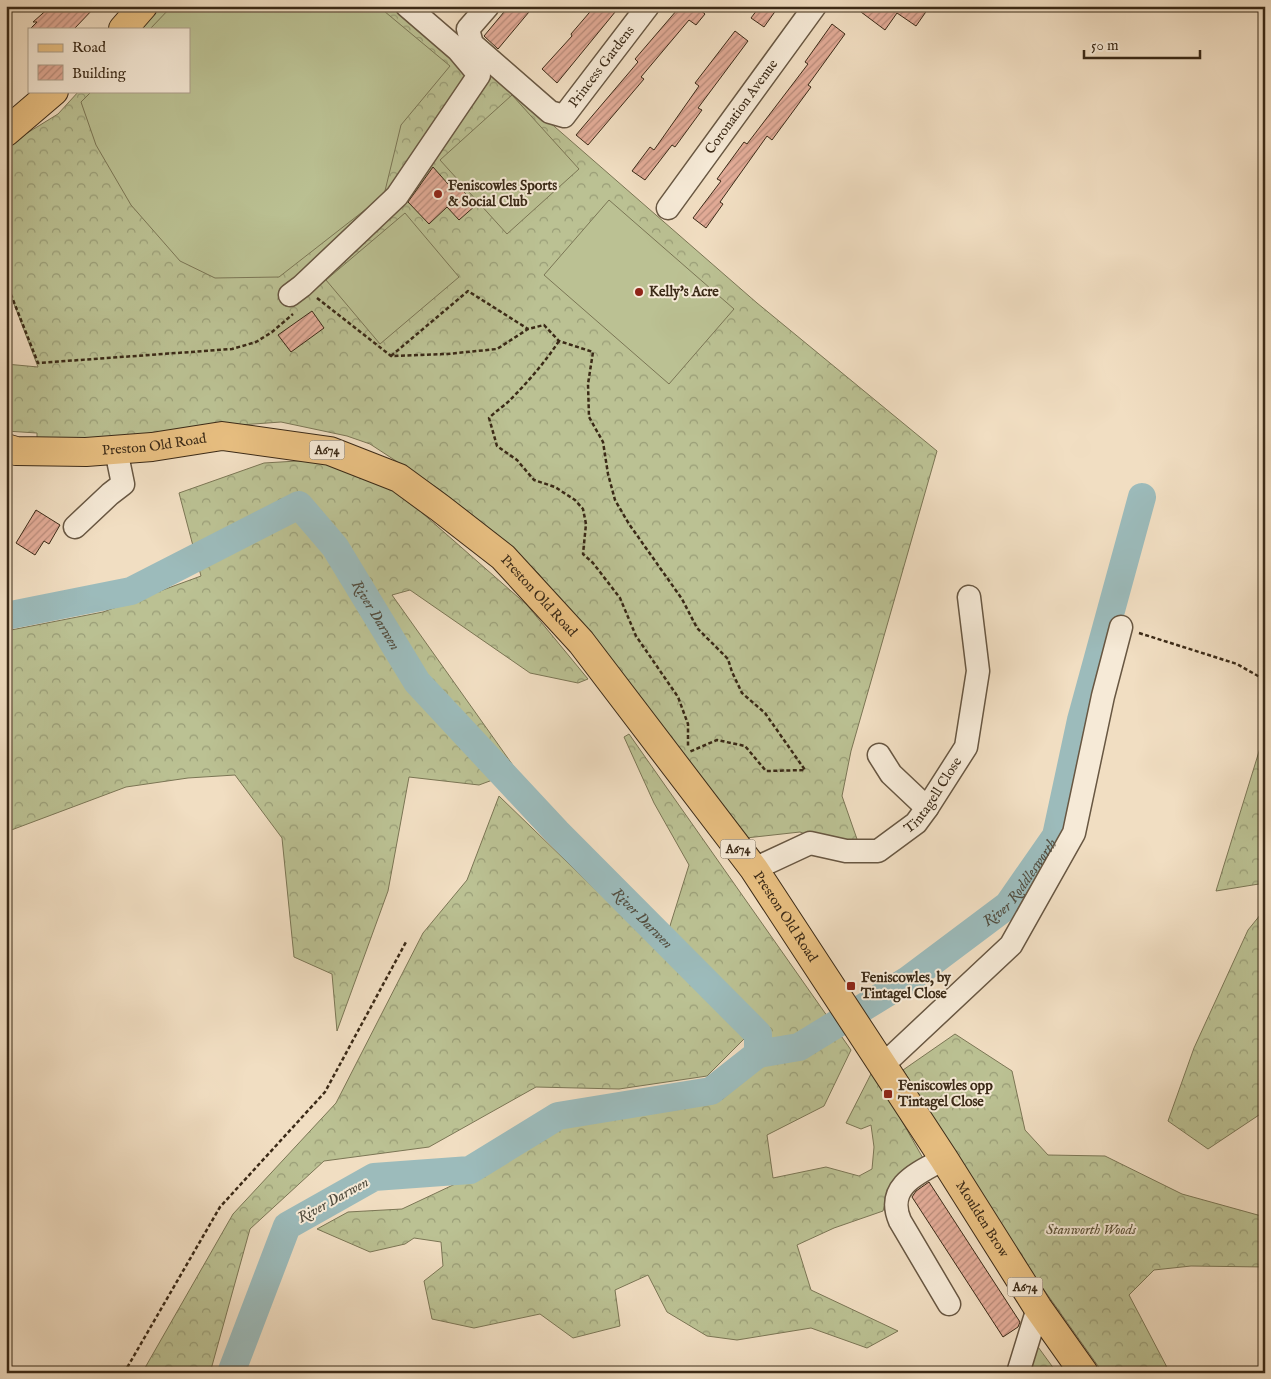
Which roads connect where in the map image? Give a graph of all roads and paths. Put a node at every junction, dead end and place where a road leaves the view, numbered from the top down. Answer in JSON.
{"nodes":[{"id":1,"x":143,"y":6,"type":"edge"},
{"id":2,"x":407,"y":6,"type":"edge"},
{"id":3,"x":488,"y":6,"type":"edge"},
{"id":4,"x":648,"y":6,"type":"edge"},
{"id":5,"x":815,"y":6,"type":"edge"},
{"id":6,"x":124,"y":28,"type":"edge"},
{"id":7,"x":53,"y":92,"type":"edge"},
{"id":8,"x":6,"y":132,"type":"edge"},
{"id":9,"x":668,"y":208,"type":"dead end"},
{"id":10,"x":6,"y":282,"type":"edge"},
{"id":11,"x":296,"y":298,"type":"junction"},
{"id":12,"x":528,"y":329,"type":"junction"},
{"id":13,"x":559,"y":341,"type":"junction"},
{"id":14,"x":391,"y":356,"type":"junction"},
{"id":15,"x":6,"y":448,"type":"edge"},
{"id":16,"x":116,"y":450,"type":"junction"},
{"id":17,"x":75,"y":527,"type":"dead end"},
{"id":18,"x":969,"y":597,"type":"dead end"},
{"id":19,"x":1120,"y":627,"type":"joint"},
{"id":20,"x":1265,"y":680,"type":"edge"},
{"id":21,"x":879,"y":755,"type":"dead end"},
{"id":22,"x":927,"y":808,"type":"junction"},
{"id":23,"x":754,"y":869,"type":"junction"},
{"id":24,"x":406,"y":942,"type":"dead end"},
{"id":25,"x":883,"y":1065,"type":"junction"},
{"id":26,"x":944,"y":1158,"type":"junction"},
{"id":27,"x":949,"y":1304,"type":"dead end"},
{"id":28,"x":1038,"y":1308,"type":"junction"},
{"id":29,"x":124,"y":1373,"type":"edge"},
{"id":30,"x":1018,"y":1373,"type":"edge"},
{"id":31,"x":1084,"y":1373,"type":"edge"}],
"edges":[{"from":1,"to":6,"type":"main road"},
{"from":2,"to":11,"type":"street"},
{"from":3,"to":4,"type":"street","name":"Princess Gardens"},
{"from":5,"to":9,"type":"street","name":"Coronation Avenue"},
{"from":7,"to":8,"type":"main road"},
{"from":10,"to":11,"type":"path"},
{"from":11,"to":14,"type":"path"},
{"from":12,"to":13,"type":"path"},
{"from":12,"to":14,"type":"path"},
{"from":12,"to":14,"type":"path"},
{"from":13,"to":13,"type":"path"},
{"from":15,"to":16,"type":"main road","name":"Preston Old Road","number":"A674"},
{"from":16,"to":17,"type":"street"},
{"from":16,"to":23,"type":"main road","name":"Preston Old Road","number":"A674"},
{"from":18,"to":22,"type":"street","name":"Tintagell Close"},
{"from":19,"to":20,"type":"path"},
{"from":19,"to":25,"type":"street"},
{"from":21,"to":22,"type":"street"},
{"from":22,"to":23,"type":"street","name":"Tintagell Close"},
{"from":23,"to":25,"type":"main road","name":"Preston Old Road","number":"A674"},
{"from":24,"to":29,"type":"path"},
{"from":25,"to":26,"type":"main road","name":"Moulden Brow","number":"A674"},
{"from":26,"to":27,"type":"street"},
{"from":26,"to":28,"type":"main road","name":"Moulden Brow","number":"A674"},
{"from":28,"to":30,"type":"street"},
{"from":28,"to":31,"type":"main road","name":"Moulden Brow","number":"A674"}]}
